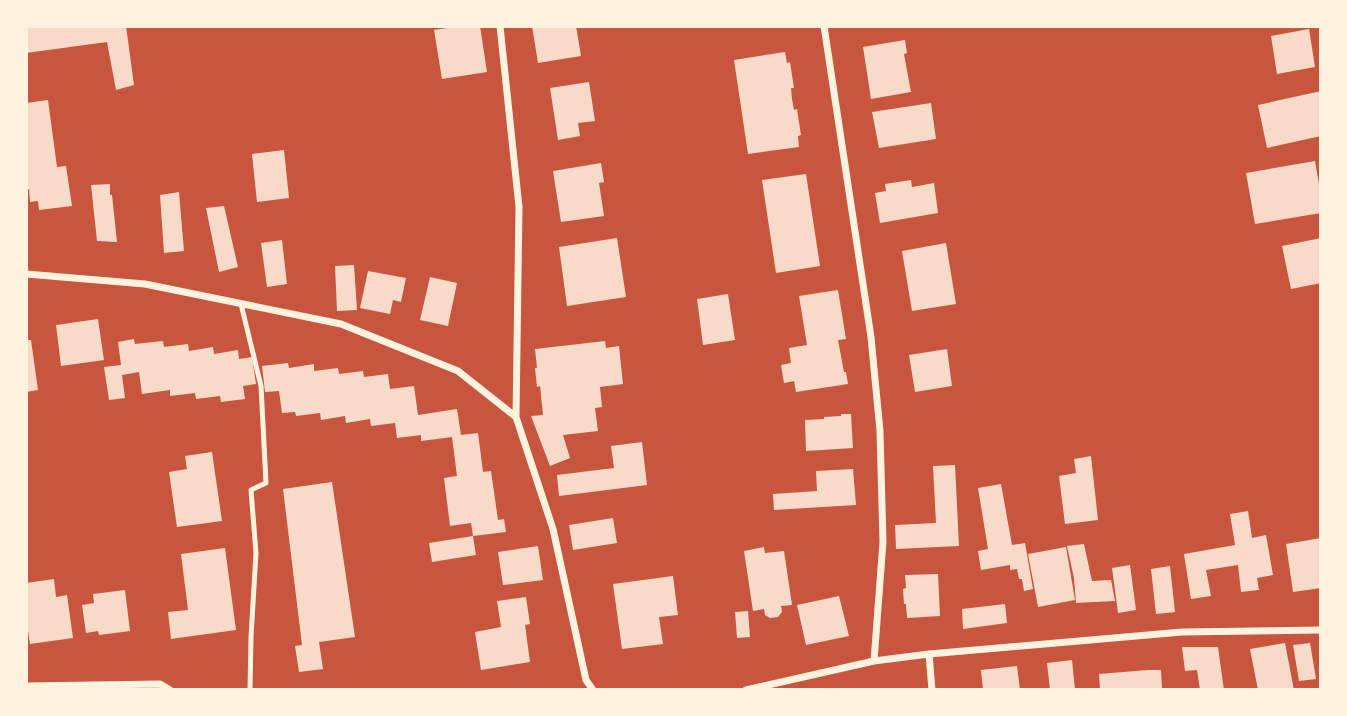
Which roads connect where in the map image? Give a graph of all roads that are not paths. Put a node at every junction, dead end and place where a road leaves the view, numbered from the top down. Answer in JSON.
{"nodes":[{"id":1,"x":500,"y":26,"type":"edge"},
{"id":2,"x":824,"y":26,"type":"edge"},
{"id":3,"x":26,"y":274,"type":"edge"},
{"id":4,"x":241,"y":304,"type":"junction"},
{"id":5,"x":516,"y":416,"type":"junction"},
{"id":6,"x":1321,"y":630,"type":"edge"},
{"id":7,"x":929,"y":654,"type":"junction"},
{"id":8,"x":874,"y":661,"type":"junction"},
{"id":9,"x":26,"y":686,"type":"edge"},
{"id":10,"x":170,"y":690,"type":"edge"},
{"id":11,"x":250,"y":690,"type":"edge"},
{"id":12,"x":593,"y":690,"type":"edge"},
{"id":13,"x":746,"y":690,"type":"edge"},
{"id":14,"x":932,"y":690,"type":"edge"}],
"edges":[{"from":1,"to":5,"type":"street"},
{"from":2,"to":8,"type":"street"},
{"from":3,"to":4,"type":"street"},
{"from":4,"to":5,"type":"street"},
{"from":4,"to":11,"type":"lane"},
{"from":5,"to":12,"type":"street"},
{"from":6,"to":7,"type":"street"},
{"from":7,"to":8,"type":"street"},
{"from":7,"to":14,"type":"street"},
{"from":8,"to":13,"type":"street"},
{"from":9,"to":10,"type":"street"}]}
